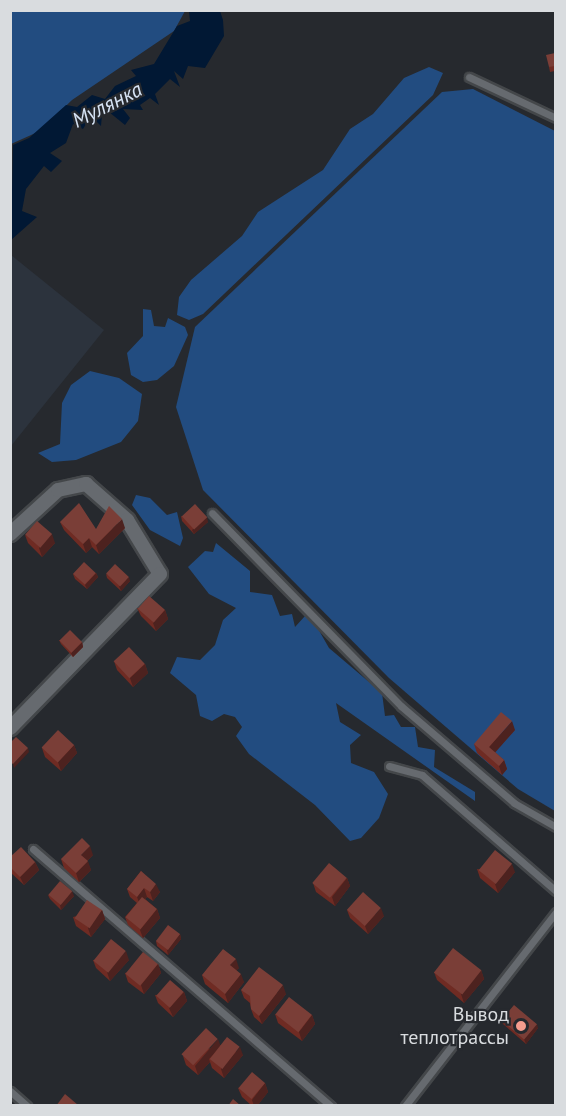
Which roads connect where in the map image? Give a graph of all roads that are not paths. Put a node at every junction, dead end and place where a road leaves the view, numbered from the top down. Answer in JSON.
{"nodes":[{"id":1,"x":470,"y":77,"type":"dead end"},
{"id":2,"x":555,"y":118,"type":"edge"},
{"id":3,"x":212,"y":513,"type":"dead end"},
{"id":4,"x":10,"y":534,"type":"edge"},
{"id":5,"x":10,"y":728,"type":"edge"},
{"id":6,"x":390,"y":766,"type":"dead end"},
{"id":7,"x":555,"y":827,"type":"edge"},
{"id":8,"x":33,"y":849,"type":"dead end"},
{"id":9,"x":555,"y":891,"type":"edge"},
{"id":10,"x":555,"y":912,"type":"edge"},
{"id":11,"x":10,"y":1091,"type":"edge"},
{"id":12,"x":27,"y":1106,"type":"edge"},
{"id":13,"x":331,"y":1106,"type":"edge"},
{"id":14,"x":405,"y":1106,"type":"edge"}],
"edges":[{"from":1,"to":2,"type":"lane"},
{"from":3,"to":7,"type":"lane"},
{"from":4,"to":5,"type":"street"},
{"from":6,"to":9,"type":"lane"},
{"from":8,"to":13,"type":"lane"},
{"from":10,"to":14,"type":"lane"},
{"from":11,"to":12,"type":"lane"}]}
